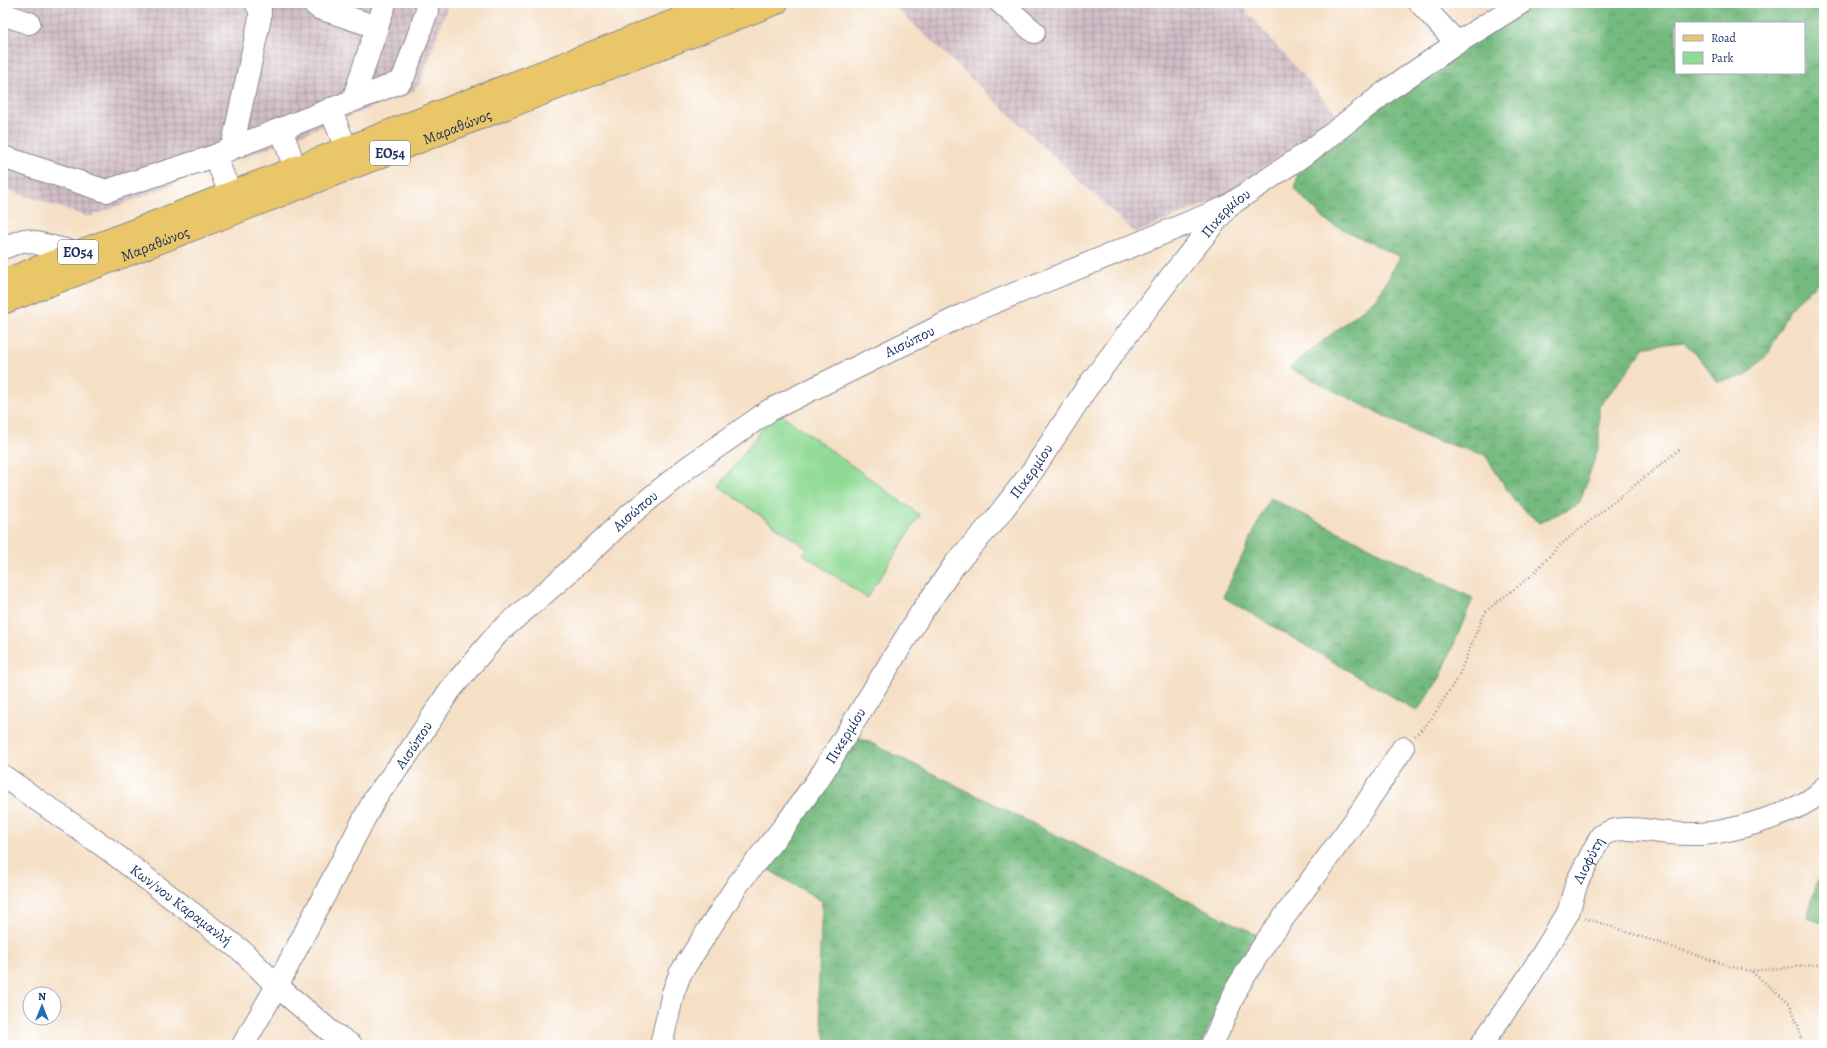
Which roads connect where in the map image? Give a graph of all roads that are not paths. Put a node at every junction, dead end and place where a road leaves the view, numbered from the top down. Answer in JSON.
{"nodes":[{"id":1,"x":256,"y":3,"type":"edge"},
{"id":2,"x":313,"y":3,"type":"edge"},
{"id":3,"x":385,"y":3,"type":"edge"},
{"id":4,"x":426,"y":3,"type":"edge"},
{"id":5,"x":720,"y":3,"type":"edge"},
{"id":6,"x":777,"y":3,"type":"edge"},
{"id":7,"x":1001,"y":3,"type":"edge"},
{"id":8,"x":1420,"y":3,"type":"edge"},
{"id":9,"x":1521,"y":3,"type":"edge"},
{"id":10,"x":349,"y":10,"type":"edge"},
{"id":11,"x":3,"y":14,"type":"edge"},
{"id":12,"x":29,"y":23,"type":"dead end"},
{"id":13,"x":377,"y":27,"type":"junction"},
{"id":14,"x":1034,"y":32,"type":"dead end"},
{"id":15,"x":1457,"y":43,"type":"junction"},
{"id":16,"x":353,"y":100,"type":"junction"},
{"id":17,"x":330,"y":109,"type":"junction"},
{"id":18,"x":281,"y":129,"type":"junction"},
{"id":19,"x":346,"y":148,"type":"junction"},
{"id":20,"x":224,"y":152,"type":"junction"},
{"id":21,"x":3,"y":157,"type":"edge"},
{"id":22,"x":295,"y":168,"type":"junction"},
{"id":23,"x":230,"y":193,"type":"junction"},
{"id":24,"x":1228,"y":206,"type":"junction"},
{"id":25,"x":3,"y":248,"type":"edge"},
{"id":26,"x":77,"y":253,"type":"junction"},
{"id":27,"x":3,"y":281,"type":"edge"},
{"id":28,"x":3,"y":303,"type":"edge"},
{"id":29,"x":1403,"y":748,"type":"road end"},
{"id":30,"x":3,"y":776,"type":"edge"},
{"id":31,"x":1824,"y":788,"type":"edge"},
{"id":32,"x":277,"y":986,"type":"junction"},
{"id":33,"x":243,"y":1045,"type":"edge"},
{"id":34,"x":351,"y":1045,"type":"edge"},
{"id":35,"x":661,"y":1045,"type":"edge"},
{"id":36,"x":1212,"y":1045,"type":"edge"},
{"id":37,"x":1481,"y":1045,"type":"edge"}],
"edges":[{"from":1,"to":20,"type":"street"},
{"from":2,"to":10,"type":"street"},
{"from":3,"to":13,"type":"street"},
{"from":4,"to":16,"type":"street"},
{"from":5,"to":19,"type":"main road","name":"Μαραθώνος","number":"ΕΟ54"},
{"from":6,"to":28,"type":"main road","name":"Μαραθώνος","number":"ΕΟ54"},
{"from":7,"to":14,"type":"street"},
{"from":8,"to":15,"type":"street"},
{"from":9,"to":15,"type":"street","name":"Πικερμίου"},
{"from":10,"to":13,"type":"street"},
{"from":11,"to":12,"type":"street"},
{"from":13,"to":16,"type":"street"},
{"from":15,"to":24,"type":"street","name":"Πικερμίου"},
{"from":16,"to":17,"type":"street"},
{"from":17,"to":18,"type":"street"},
{"from":17,"to":19,"type":"street"},
{"from":18,"to":20,"type":"street"},
{"from":18,"to":22,"type":"street"},
{"from":19,"to":22,"type":"main road","name":"Μαραθώνος","number":"ΕΟ54"},
{"from":20,"to":21,"type":"street"},
{"from":20,"to":23,"type":"street"},
{"from":22,"to":23,"type":"main road","name":"Μαραθώνος","number":"ΕΟ54"},
{"from":23,"to":26,"type":"main road","name":"Μαραθώνος","number":"ΕΟ54"},
{"from":24,"to":32,"type":"street","name":"Αισώπου"},
{"from":24,"to":35,"type":"street","name":"Πικερμίου"},
{"from":25,"to":26,"type":"street"},
{"from":26,"to":27,"type":"main road","name":"Μαραθώνος","number":"ΕΟ54"},
{"from":29,"to":36,"type":"street"},
{"from":30,"to":32,"type":"street","name":"Κων/νου Καραμανλή"},
{"from":31,"to":37,"type":"street","name":"Λιοφύτη"},
{"from":32,"to":33,"type":"street","name":"Αισώπου"},
{"from":32,"to":34,"type":"street","name":"Κων/νου Καραμανλή"}]}
